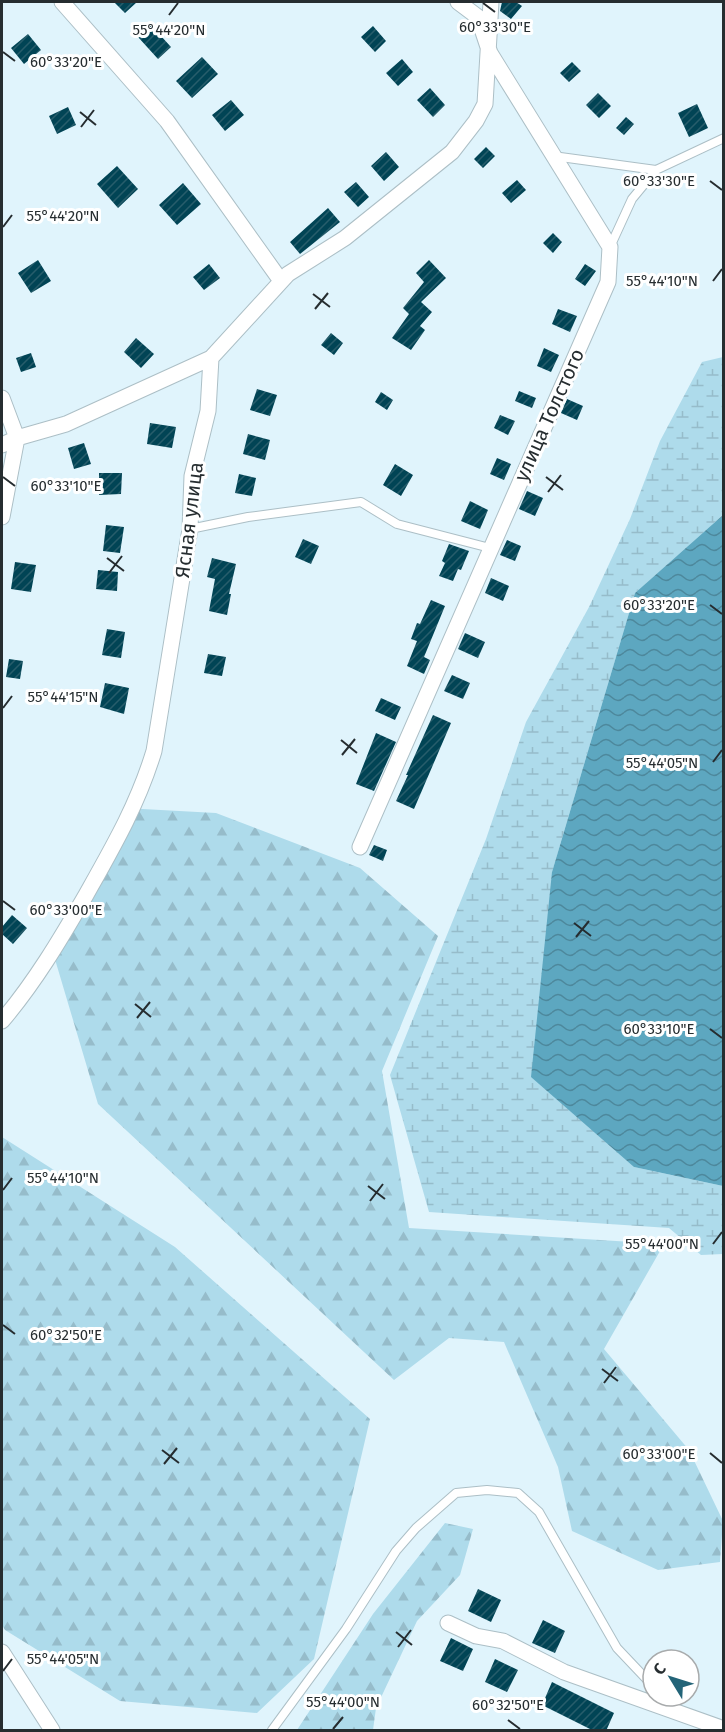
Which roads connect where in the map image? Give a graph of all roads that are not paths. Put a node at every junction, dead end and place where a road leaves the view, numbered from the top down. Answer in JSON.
{"nodes":[{"id":1,"x":62,"y":2,"type":"edge"},
{"id":2,"x":458,"y":2,"type":"edge"},
{"id":3,"x":491,"y":2,"type":"edge"},
{"id":4,"x":489,"y":53,"type":"junction"},
{"id":5,"x":723,"y":138,"type":"edge"},
{"id":6,"x":554,"y":156,"type":"junction"},
{"id":7,"x":656,"y":170,"type":"junction"},
{"id":8,"x":610,"y":247,"type":"junction"},
{"id":9,"x":281,"y":281,"type":"junction"},
{"id":10,"x":211,"y":358,"type":"junction"},
{"id":11,"x":2,"y":398,"type":"edge"},
{"id":12,"x":17,"y":438,"type":"junction"},
{"id":13,"x":2,"y":445,"type":"edge"},
{"id":14,"x":2,"y":517,"type":"edge"},
{"id":15,"x":190,"y":530,"type":"junction"},
{"id":16,"x":490,"y":548,"type":"junction"},
{"id":17,"x":360,"y":847,"type":"dead end"},
{"id":18,"x":2,"y":1021,"type":"edge"},
{"id":19,"x":448,"y":1623,"type":"dead end"},
{"id":20,"x":2,"y":1652,"type":"edge"},
{"id":21,"x":641,"y":1673,"type":"edge"},
{"id":22,"x":641,"y":1696,"type":"edge"},
{"id":23,"x":672,"y":1708,"type":"edge"},
{"id":24,"x":723,"y":1729,"type":"edge"},
{"id":25,"x":52,"y":1731,"type":"edge"},
{"id":26,"x":272,"y":1731,"type":"edge"}],
"edges":[{"from":1,"to":9,"type":"street"},
{"from":2,"to":4,"type":"street"},
{"from":3,"to":4,"type":"street"},
{"from":4,"to":6,"type":"street"},
{"from":4,"to":9,"type":"street"},
{"from":5,"to":7,"type":"lane"},
{"from":6,"to":7,"type":"lane"},
{"from":6,"to":8,"type":"street"},
{"from":7,"to":8,"type":"lane"},
{"from":8,"to":16,"type":"street","name":"улица Толстого"},
{"from":9,"to":10,"type":"street"},
{"from":10,"to":12,"type":"street"},
{"from":10,"to":15,"type":"street","name":"Ясная улица"},
{"from":11,"to":12,"type":"street"},
{"from":12,"to":13,"type":"street"},
{"from":12,"to":14,"type":"street"},
{"from":15,"to":16,"type":"lane"},
{"from":15,"to":18,"type":"street","name":"Ясная улица"},
{"from":16,"to":17,"type":"street","name":"улица Толстого"},
{"from":19,"to":22,"type":"street"},
{"from":20,"to":25,"type":"street"},
{"from":21,"to":26,"type":"lane"},
{"from":23,"to":24,"type":"street"}]}
